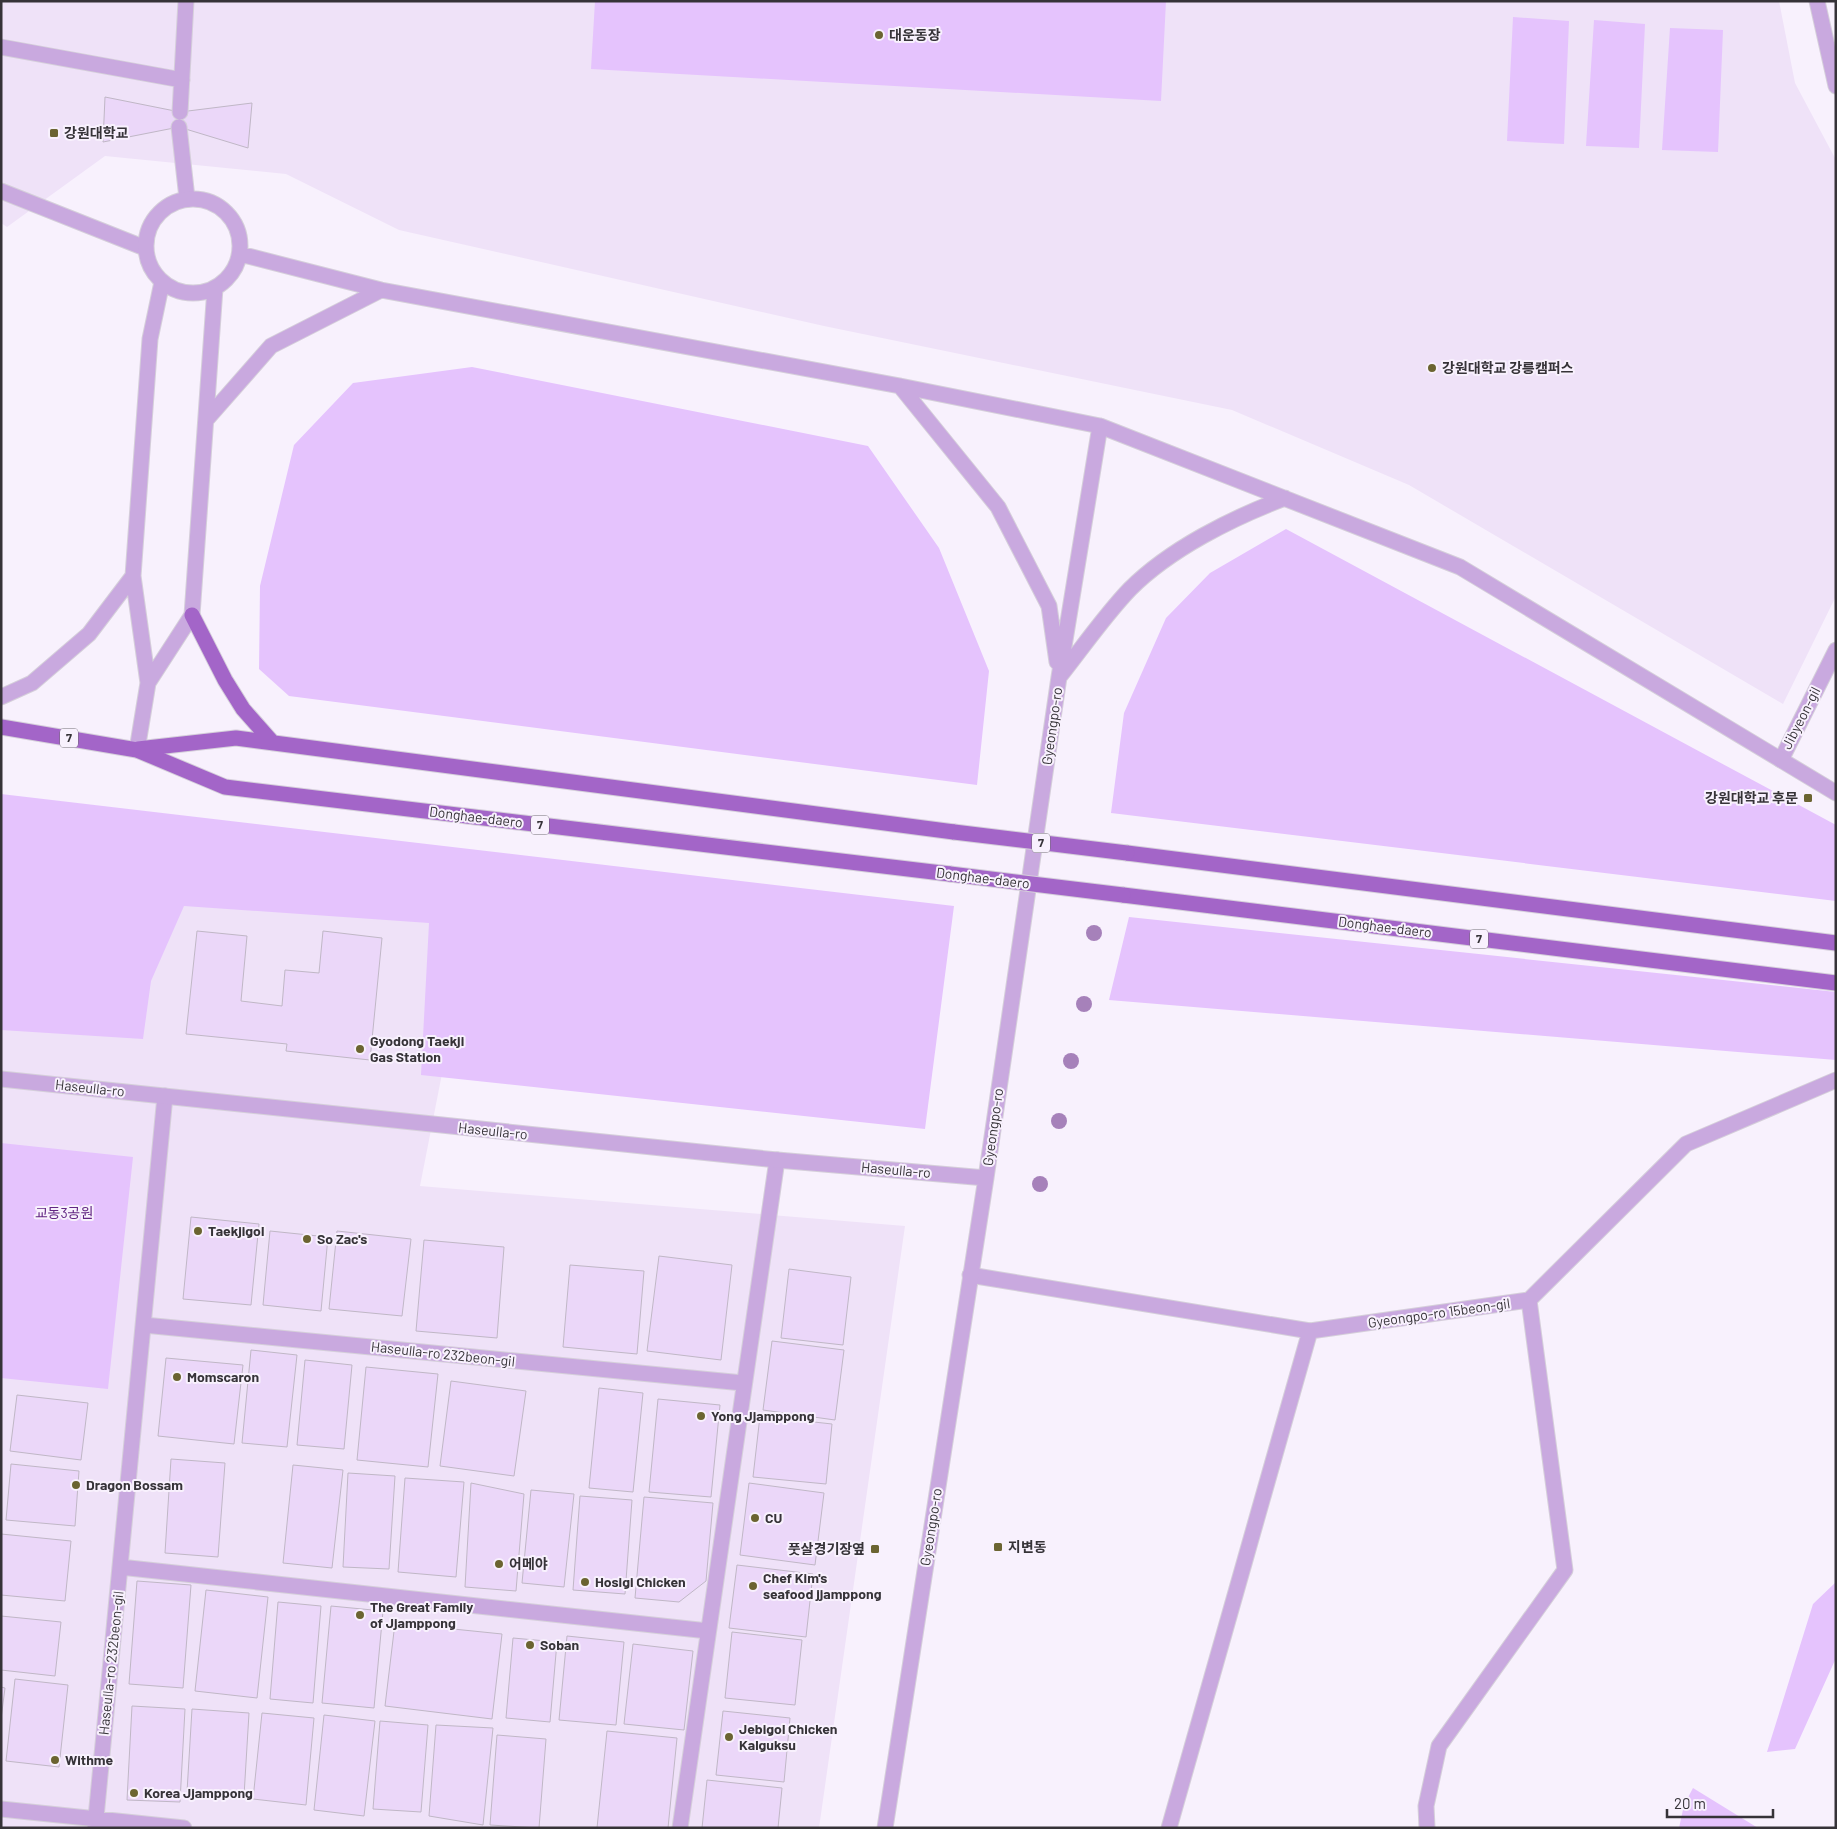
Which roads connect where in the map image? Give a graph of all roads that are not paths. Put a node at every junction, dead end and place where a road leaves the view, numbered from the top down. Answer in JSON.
{"nodes":[{"id":1,"x":186,"y":1,"type":"edge"},
{"id":2,"x":1817,"y":1,"type":"edge"},
{"id":3,"x":1,"y":47,"type":"edge"},
{"id":4,"x":182,"y":80,"type":"junction"},
{"id":5,"x":1836,"y":86,"type":"edge"},
{"id":6,"x":1,"y":191,"type":"edge"},
{"id":7,"x":188,"y":198,"type":"junction"},
{"id":8,"x":145,"y":248,"type":"junction"},
{"id":9,"x":240,"y":254,"type":"junction"},
{"id":10,"x":162,"y":282,"type":"junction"},
{"id":11,"x":215,"y":288,"type":"junction"},
{"id":12,"x":381,"y":290,"type":"junction"},
{"id":13,"x":900,"y":386,"type":"junction"},
{"id":14,"x":206,"y":420,"type":"junction"},
{"id":15,"x":1100,"y":426,"type":"junction"},
{"id":16,"x":1285,"y":498,"type":"junction"},
{"id":17,"x":133,"y":576,"type":"junction"},
{"id":18,"x":192,"y":614,"type":"junction"},
{"id":19,"x":1836,"y":650,"type":"edge"},
{"id":20,"x":1059,"y":677,"type":"junction"},
{"id":21,"x":148,"y":683,"type":"junction"},
{"id":22,"x":1,"y":697,"type":"edge"},
{"id":23,"x":1,"y":727,"type":"edge"},
{"id":24,"x":274,"y":743,"type":"junction"},
{"id":25,"x":137,"y":750,"type":"junction"},
{"id":26,"x":1780,"y":760,"type":"junction"},
{"id":27,"x":1836,"y":793,"type":"edge"},
{"id":28,"x":1836,"y":943,"type":"edge"},
{"id":29,"x":1836,"y":983,"type":"edge"},
{"id":30,"x":1,"y":1079,"type":"edge"},
{"id":31,"x":1836,"y":1080,"type":"edge"},
{"id":32,"x":165,"y":1096,"type":"junction"},
{"id":33,"x":777,"y":1160,"type":"junction"},
{"id":34,"x":986,"y":1178,"type":"junction"},
{"id":35,"x":970,"y":1276,"type":"junction"},
{"id":36,"x":1529,"y":1300,"type":"junction"},
{"id":37,"x":144,"y":1325,"type":"junction"},
{"id":38,"x":1310,"y":1331,"type":"junction"},
{"id":39,"x":743,"y":1383,"type":"junction"},
{"id":40,"x":120,"y":1567,"type":"junction"},
{"id":41,"x":708,"y":1631,"type":"junction"},
{"id":42,"x":1,"y":1809,"type":"edge"},
{"id":43,"x":96,"y":1823,"type":"edge"},
{"id":44,"x":184,"y":1828,"type":"edge"},
{"id":45,"x":680,"y":1828,"type":"edge"},
{"id":46,"x":885,"y":1828,"type":"edge"},
{"id":47,"x":1169,"y":1828,"type":"edge"},
{"id":48,"x":1427,"y":1828,"type":"edge"}],
"edges":[{"from":1,"to":4,"type":"street"},
{"from":2,"to":5,"type":"street"},
{"from":3,"to":4,"type":"street"},
{"from":4,"to":7,"type":"street"},
{"from":6,"to":8,"type":"street"},
{"from":7,"to":8,"type":"street"},
{"from":7,"to":9,"type":"street"},
{"from":8,"to":10,"type":"street"},
{"from":9,"to":11,"type":"street"},
{"from":9,"to":12,"type":"street"},
{"from":10,"to":11,"type":"street"},
{"from":10,"to":17,"type":"street"},
{"from":11,"to":14,"type":"street"},
{"from":12,"to":13,"type":"street"},
{"from":12,"to":14,"type":"street"},
{"from":13,"to":15,"type":"street"},
{"from":13,"to":20,"type":"street"},
{"from":14,"to":18,"type":"street"},
{"from":15,"to":16,"type":"street"},
{"from":15,"to":20,"type":"street","name":"Gyeongpo-ro"},
{"from":16,"to":20,"type":"street"},
{"from":16,"to":26,"type":"street"},
{"from":17,"to":21,"type":"street"},
{"from":17,"to":22,"type":"street"},
{"from":18,"to":21,"type":"street"},
{"from":18,"to":24,"type":"main road"},
{"from":19,"to":26,"type":"street","name":"Jibyeon-gil"},
{"from":20,"to":34,"type":"street","name":"Gyeongpo-ro"},
{"from":21,"to":25,"type":"street"},
{"from":23,"to":25,"type":"main road","name":"Donghae-daero","number":"7"},
{"from":24,"to":25,"type":"main road","name":"Donghae-daero","number":"7"},
{"from":24,"to":28,"type":"main road","name":"Donghae-daero","number":"7","bridge":true},
{"from":25,"to":29,"type":"main road","name":"Donghae-daero","number":"7","bridge":true},
{"from":26,"to":27,"type":"street"},
{"from":30,"to":32,"type":"street","name":"Haseulla-ro"},
{"from":31,"to":36,"type":"street","name":"Gyeongpo-ro 15beon-gil"},
{"from":32,"to":33,"type":"street","name":"Haseulla-ro"},
{"from":32,"to":37,"type":"street","name":"Haseulla-ro 232beon-gil"},
{"from":33,"to":34,"type":"street","name":"Haseulla-ro"},
{"from":33,"to":39,"type":"street"},
{"from":34,"to":35,"type":"street","name":"Gyeongpo-ro"},
{"from":35,"to":38,"type":"street","name":"Gyeongpo-ro 15beon-gil"},
{"from":35,"to":46,"type":"street","name":"Gyeongpo-ro"},
{"from":36,"to":38,"type":"street","name":"Gyeongpo-ro 15beon-gil"},
{"from":36,"to":48,"type":"street"},
{"from":37,"to":39,"type":"street","name":"Haseulla-ro 232beon-gil"},
{"from":37,"to":40,"type":"street","name":"Haseulla-ro 232beon-gil"},
{"from":38,"to":47,"type":"street"},
{"from":39,"to":41,"type":"street"},
{"from":40,"to":41,"type":"street"},
{"from":40,"to":43,"type":"street","name":"Haseulla-ro 232beon-gil"},
{"from":41,"to":45,"type":"street"},
{"from":42,"to":43,"type":"street"},
{"from":43,"to":44,"type":"street"}]}
